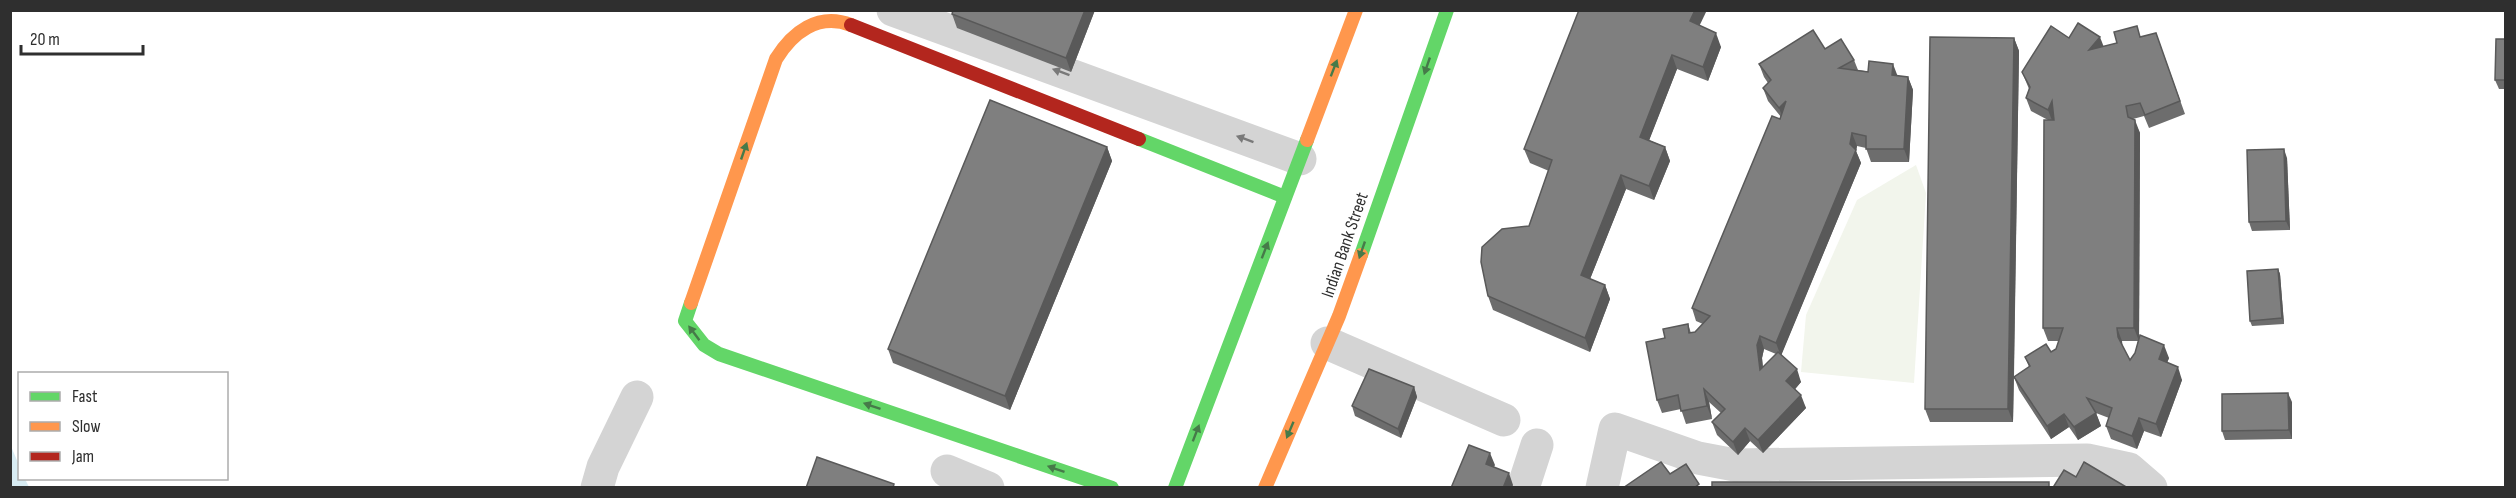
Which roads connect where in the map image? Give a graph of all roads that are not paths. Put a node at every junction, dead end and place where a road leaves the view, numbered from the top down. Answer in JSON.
{"nodes":[{"id":1,"x":893,"y":10,"type":"edge"},
{"id":2,"x":1356,"y":10,"type":"edge"},
{"id":3,"x":1447,"y":10,"type":"edge"},
{"id":4,"x":1300,"y":159,"type":"junction"},
{"id":5,"x":1285,"y":197,"type":"junction"},
{"id":6,"x":1327,"y":342,"type":"junction"},
{"id":7,"x":637,"y":397,"type":"dead end"},
{"id":8,"x":1504,"y":420,"type":"dead end"},
{"id":9,"x":1537,"y":445,"type":"dead end"},
{"id":10,"x":947,"y":471,"type":"dead end"},
{"id":11,"x":597,"y":488,"type":"edge"},
{"id":12,"x":988,"y":488,"type":"edge"},
{"id":13,"x":1112,"y":488,"type":"edge"},
{"id":14,"x":1175,"y":488,"type":"edge"},
{"id":15,"x":1265,"y":488,"type":"edge"},
{"id":16,"x":1523,"y":488,"type":"edge"},
{"id":17,"x":1602,"y":488,"type":"edge"},
{"id":18,"x":2151,"y":488,"type":"edge"}],
"edges":[{"from":4,"to":1,"type":"street","one_way":true},
{"from":4,"to":2,"type":"street","one_way":true},
{"from":3,"to":6,"type":"street","name":"Indian Bank Street","one_way":true},
{"from":4,"to":5,"type":"street"},
{"from":13,"to":5,"type":"street","one_way":true},
{"from":14,"to":5,"type":"street","one_way":true},
{"from":6,"to":8,"type":"street"},
{"from":6,"to":15,"type":"street","name":"Indian Bank Street","one_way":true},
{"from":7,"to":11,"type":"street"},
{"from":9,"to":16,"type":"street"},
{"from":10,"to":12,"type":"street"},
{"from":17,"to":18,"type":"street"}]}
